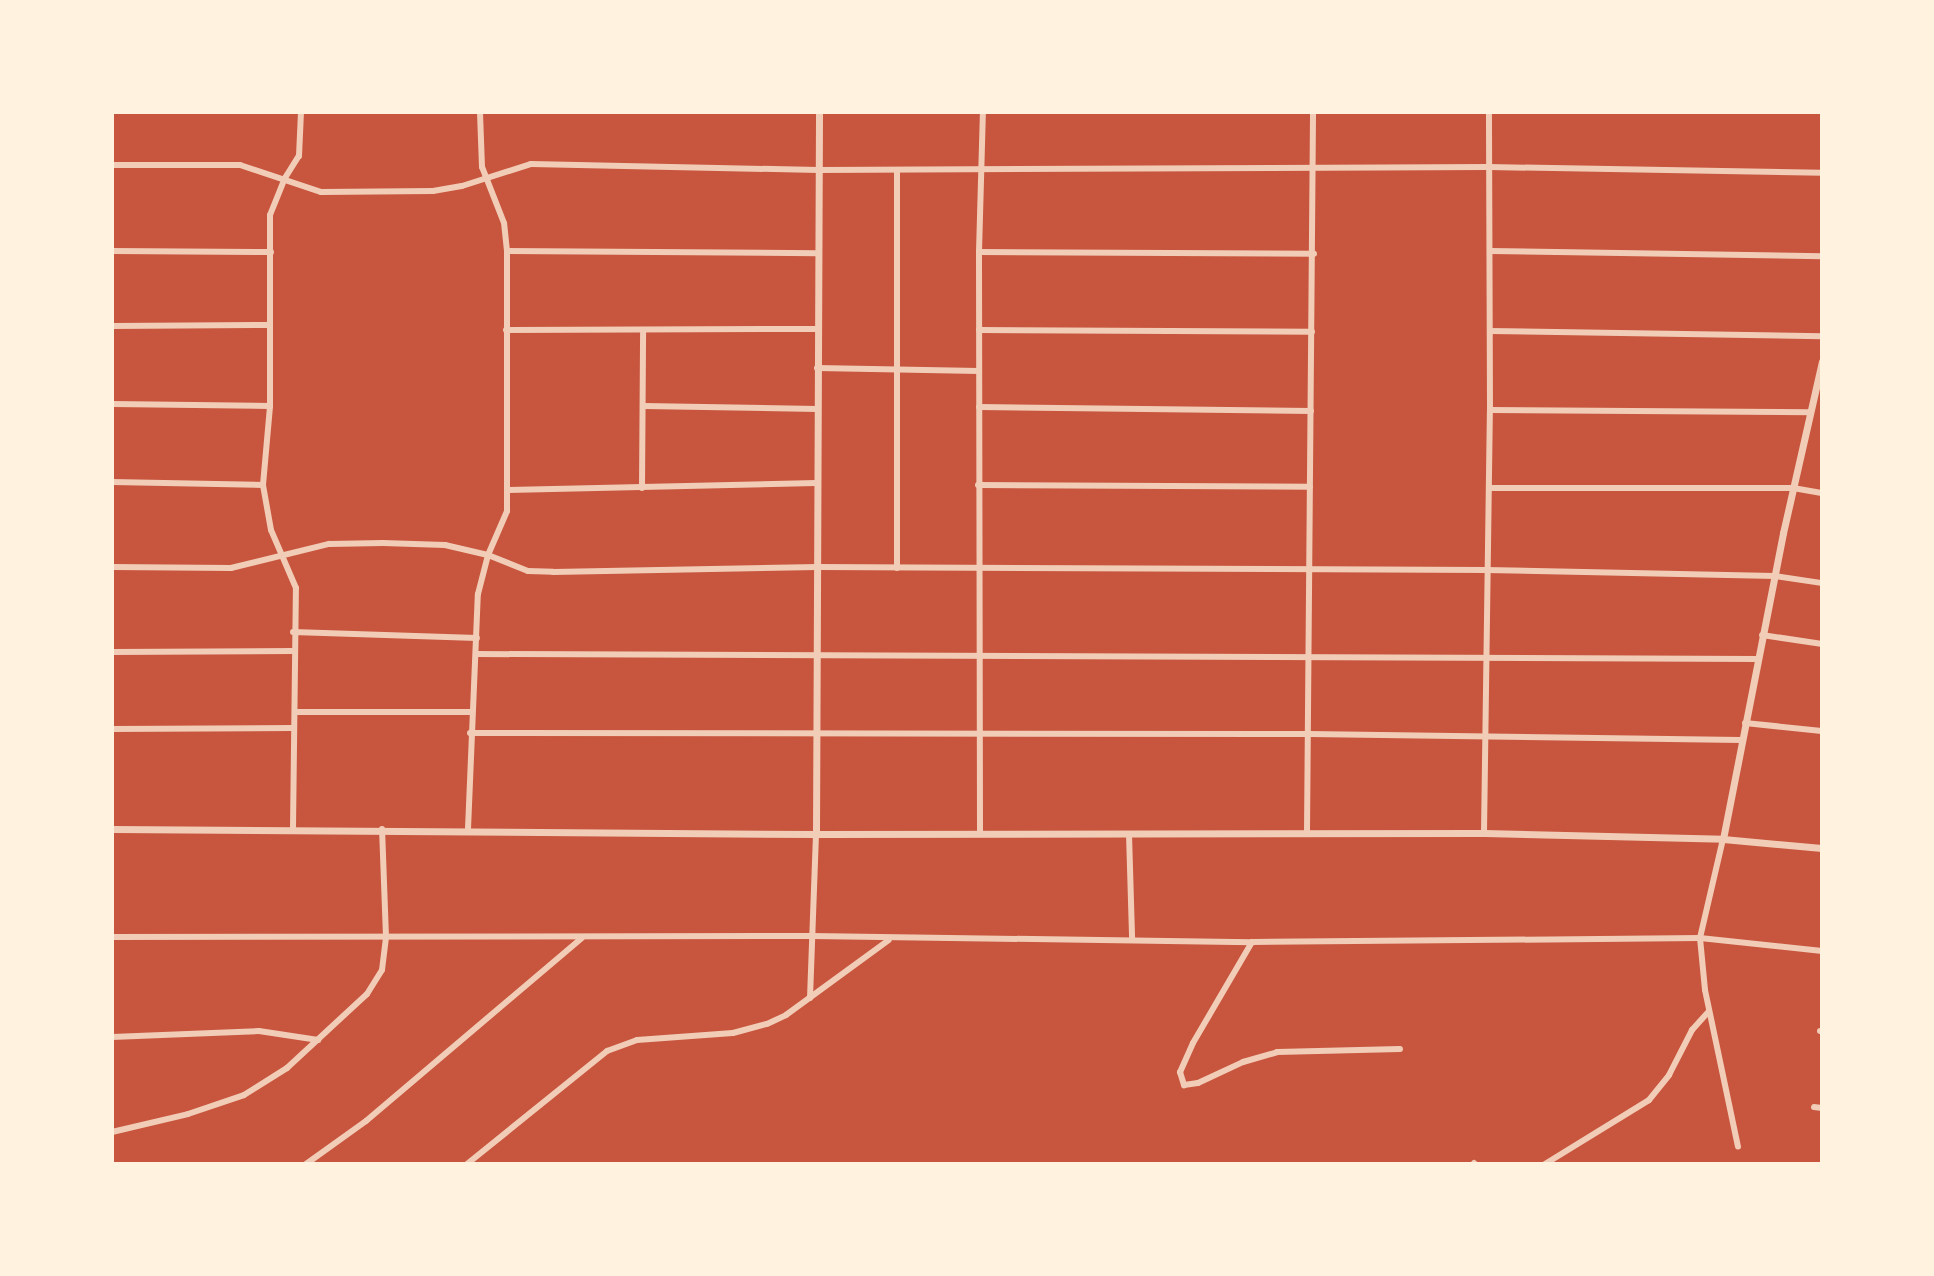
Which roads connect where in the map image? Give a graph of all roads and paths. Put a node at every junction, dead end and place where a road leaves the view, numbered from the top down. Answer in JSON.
{"nodes":[{"id":1,"x":301,"y":112,"type":"edge"},
{"id":2,"x":480,"y":112,"type":"edge"},
{"id":3,"x":819,"y":112,"type":"edge"},
{"id":4,"x":983,"y":112,"type":"edge"},
{"id":5,"x":1313,"y":112,"type":"edge"},
{"id":6,"x":1489,"y":112,"type":"edge"},
{"id":7,"x":112,"y":165,"type":"edge"},
{"id":8,"x":1313,"y":166,"type":"junction"},
{"id":9,"x":1489,"y":167,"type":"junction"},
{"id":10,"x":982,"y":168,"type":"junction"},
{"id":11,"x":819,"y":170,"type":"junction"},
{"id":12,"x":897,"y":170,"type":"junction"},
{"id":13,"x":1822,"y":173,"type":"edge"},
{"id":14,"x":488,"y":177,"type":"junction"},
{"id":15,"x":285,"y":178,"type":"junction"},
{"id":16,"x":112,"y":251,"type":"edge"},
{"id":17,"x":507,"y":251,"type":"junction"},
{"id":18,"x":1491,"y":251,"type":"junction"},
{"id":19,"x":271,"y":252,"type":"junction"},
{"id":20,"x":979,"y":252,"type":"junction"},
{"id":21,"x":817,"y":253,"type":"junction"},
{"id":22,"x":1314,"y":254,"type":"junction"},
{"id":23,"x":1822,"y":256,"type":"edge"},
{"id":24,"x":270,"y":325,"type":"junction"},
{"id":25,"x":112,"y":326,"type":"edge"},
{"id":26,"x":818,"y":329,"type":"junction"},
{"id":27,"x":506,"y":330,"type":"junction"},
{"id":28,"x":643,"y":330,"type":"junction"},
{"id":29,"x":979,"y":330,"type":"junction"},
{"id":30,"x":1490,"y":331,"type":"junction"},
{"id":31,"x":1312,"y":332,"type":"junction"},
{"id":32,"x":1822,"y":336,"type":"edge"},
{"id":33,"x":1822,"y":361,"type":"edge"},
{"id":34,"x":817,"y":368,"type":"junction"},
{"id":35,"x":898,"y":370,"type":"junction"},
{"id":36,"x":979,"y":371,"type":"junction"},
{"id":37,"x":112,"y":404,"type":"edge"},
{"id":38,"x":270,"y":406,"type":"junction"},
{"id":39,"x":644,"y":406,"type":"junction"},
{"id":40,"x":979,"y":407,"type":"junction"},
{"id":41,"x":817,"y":409,"type":"junction"},
{"id":42,"x":1490,"y":410,"type":"junction"},
{"id":43,"x":1311,"y":411,"type":"junction"},
{"id":44,"x":1811,"y":412,"type":"junction"},
{"id":45,"x":112,"y":482,"type":"edge"},
{"id":46,"x":816,"y":483,"type":"junction"},
{"id":47,"x":263,"y":485,"type":"junction"},
{"id":48,"x":978,"y":485,"type":"junction"},
{"id":49,"x":1310,"y":487,"type":"junction"},
{"id":50,"x":642,"y":488,"type":"junction"},
{"id":51,"x":1489,"y":488,"type":"junction"},
{"id":52,"x":1793,"y":488,"type":"junction"},
{"id":53,"x":508,"y":490,"type":"junction"},
{"id":54,"x":1822,"y":493,"type":"edge"},
{"id":55,"x":488,"y":555,"type":"junction"},
{"id":56,"x":284,"y":556,"type":"junction"},
{"id":57,"x":112,"y":567,"type":"edge"},
{"id":58,"x":817,"y":567,"type":"junction"},
{"id":59,"x":897,"y":568,"type":"junction"},
{"id":60,"x":979,"y":570,"type":"junction"},
{"id":61,"x":1310,"y":570,"type":"junction"},
{"id":62,"x":1486,"y":570,"type":"junction"},
{"id":63,"x":1775,"y":576,"type":"junction"},
{"id":64,"x":1822,"y":583,"type":"edge"},
{"id":65,"x":293,"y":632,"type":"junction"},
{"id":66,"x":1762,"y":635,"type":"junction"},
{"id":67,"x":477,"y":638,"type":"junction"},
{"id":68,"x":1822,"y":644,"type":"edge"},
{"id":69,"x":293,"y":651,"type":"junction"},
{"id":70,"x":112,"y":652,"type":"edge"},
{"id":71,"x":477,"y":654,"type":"junction"},
{"id":72,"x":817,"y":654,"type":"junction"},
{"id":73,"x":980,"y":657,"type":"junction"},
{"id":74,"x":1486,"y":657,"type":"junction"},
{"id":75,"x":1308,"y":658,"type":"junction"},
{"id":76,"x":1758,"y":659,"type":"junction"},
{"id":77,"x":295,"y":712,"type":"junction"},
{"id":78,"x":471,"y":712,"type":"junction"},
{"id":79,"x":1745,"y":723,"type":"junction"},
{"id":80,"x":292,"y":728,"type":"junction"},
{"id":81,"x":112,"y":729,"type":"edge"},
{"id":82,"x":1822,"y":731,"type":"edge"},
{"id":83,"x":470,"y":733,"type":"junction"},
{"id":84,"x":816,"y":733,"type":"junction"},
{"id":85,"x":981,"y":733,"type":"junction"},
{"id":86,"x":1309,"y":734,"type":"junction"},
{"id":87,"x":1485,"y":735,"type":"junction"},
{"id":88,"x":1741,"y":740,"type":"junction"},
{"id":89,"x":293,"y":828,"type":"junction"},
{"id":90,"x":112,"y":829,"type":"edge"},
{"id":91,"x":382,"y":829,"type":"junction"},
{"id":92,"x":468,"y":829,"type":"junction"},
{"id":93,"x":1307,"y":832,"type":"junction"},
{"id":94,"x":980,"y":833,"type":"junction"},
{"id":95,"x":1484,"y":833,"type":"junction"},
{"id":96,"x":816,"y":834,"type":"junction"},
{"id":97,"x":1129,"y":834,"type":"junction"},
{"id":98,"x":1723,"y":839,"type":"junction"},
{"id":99,"x":1822,"y":848,"type":"edge"},
{"id":100,"x":812,"y":936,"type":"junction"},
{"id":101,"x":112,"y":937,"type":"edge"},
{"id":102,"x":386,"y":937,"type":"junction"},
{"id":103,"x":582,"y":938,"type":"junction"},
{"id":104,"x":1132,"y":938,"type":"junction"},
{"id":105,"x":1700,"y":938,"type":"junction"},
{"id":106,"x":890,"y":939,"type":"junction"},
{"id":107,"x":1252,"y":942,"type":"junction"},
{"id":108,"x":1822,"y":951,"type":"edge"},
{"id":109,"x":810,"y":998,"type":"junction"},
{"id":110,"x":1709,"y":1011,"type":"junction"},
{"id":111,"x":112,"y":1037,"type":"edge"},
{"id":112,"x":318,"y":1040,"type":"junction"},
{"id":113,"x":1400,"y":1049,"type":"dead end"},
{"id":114,"x":112,"y":1132,"type":"edge"},
{"id":115,"x":1738,"y":1147,"type":"dead end"},
{"id":116,"x":306,"y":1164,"type":"edge"},
{"id":117,"x":467,"y":1164,"type":"edge"},
{"id":118,"x":1545,"y":1164,"type":"edge"}],
"edges":[{"from":1,"to":15,"type":"street"},
{"from":2,"to":14,"type":"street"},
{"from":3,"to":11,"type":"street"},
{"from":4,"to":10,"type":"street"},
{"from":5,"to":8,"type":"street"},
{"from":6,"to":9,"type":"street"},
{"from":7,"to":15,"type":"street"},
{"from":8,"to":9,"type":"street"},
{"from":8,"to":10,"type":"street"},
{"from":8,"to":22,"type":"street"},
{"from":9,"to":13,"type":"street"},
{"from":9,"to":18,"type":"street"},
{"from":10,"to":12,"type":"street"},
{"from":10,"to":20,"type":"street"},
{"from":11,"to":12,"type":"street"},
{"from":11,"to":14,"type":"street"},
{"from":11,"to":21,"type":"street"},
{"from":12,"to":35,"type":"street"},
{"from":14,"to":15,"type":"street"},
{"from":14,"to":17,"type":"street"},
{"from":15,"to":19,"type":"street"},
{"from":16,"to":19,"type":"street"},
{"from":17,"to":21,"type":"street"},
{"from":17,"to":27,"type":"street"},
{"from":18,"to":23,"type":"street"},
{"from":18,"to":30,"type":"street"},
{"from":19,"to":24,"type":"street"},
{"from":20,"to":22,"type":"street"},
{"from":20,"to":29,"type":"street"},
{"from":21,"to":26,"type":"street"},
{"from":22,"to":31,"type":"street"},
{"from":24,"to":25,"type":"street"},
{"from":24,"to":38,"type":"street"},
{"from":26,"to":28,"type":"street"},
{"from":26,"to":34,"type":"street"},
{"from":27,"to":28,"type":"street"},
{"from":27,"to":53,"type":"street"},
{"from":28,"to":39,"type":"street"},
{"from":29,"to":31,"type":"street"},
{"from":29,"to":36,"type":"street"},
{"from":30,"to":32,"type":"street"},
{"from":30,"to":42,"type":"street"},
{"from":31,"to":43,"type":"street"},
{"from":33,"to":44,"type":"street"},
{"from":34,"to":35,"type":"street"},
{"from":34,"to":41,"type":"street"},
{"from":35,"to":36,"type":"street"},
{"from":35,"to":59,"type":"street"},
{"from":36,"to":40,"type":"street"},
{"from":37,"to":38,"type":"street"},
{"from":38,"to":47,"type":"street"},
{"from":39,"to":41,"type":"street"},
{"from":39,"to":50,"type":"street"},
{"from":40,"to":43,"type":"street"},
{"from":40,"to":48,"type":"street"},
{"from":41,"to":46,"type":"street"},
{"from":42,"to":44,"type":"street"},
{"from":42,"to":51,"type":"street"},
{"from":43,"to":49,"type":"street"},
{"from":44,"to":52,"type":"street"},
{"from":45,"to":47,"type":"street"},
{"from":46,"to":50,"type":"street"},
{"from":46,"to":58,"type":"street"},
{"from":47,"to":56,"type":"street"},
{"from":48,"to":49,"type":"street"},
{"from":48,"to":60,"type":"street"},
{"from":49,"to":61,"type":"street"},
{"from":50,"to":53,"type":"street"},
{"from":51,"to":52,"type":"street"},
{"from":51,"to":62,"type":"street"},
{"from":52,"to":54,"type":"street"},
{"from":52,"to":63,"type":"street"},
{"from":53,"to":55,"type":"street"},
{"from":55,"to":56,"type":"street"},
{"from":55,"to":58,"type":"street"},
{"from":55,"to":67,"type":"street"},
{"from":56,"to":57,"type":"street"},
{"from":56,"to":65,"type":"street"},
{"from":58,"to":59,"type":"street"},
{"from":58,"to":72,"type":"street"},
{"from":59,"to":60,"type":"street"},
{"from":60,"to":61,"type":"street"},
{"from":60,"to":73,"type":"street"},
{"from":61,"to":62,"type":"street"},
{"from":61,"to":75,"type":"street"},
{"from":62,"to":63,"type":"street"},
{"from":62,"to":74,"type":"street"},
{"from":63,"to":64,"type":"street"},
{"from":63,"to":66,"type":"street"},
{"from":65,"to":67,"type":"street"},
{"from":65,"to":69,"type":"street"},
{"from":66,"to":68,"type":"street"},
{"from":66,"to":76,"type":"street"},
{"from":67,"to":71,"type":"street"},
{"from":69,"to":70,"type":"street"},
{"from":69,"to":77,"type":"street"},
{"from":71,"to":72,"type":"street"},
{"from":71,"to":78,"type":"street"},
{"from":72,"to":73,"type":"street"},
{"from":72,"to":84,"type":"street"},
{"from":73,"to":75,"type":"street"},
{"from":73,"to":85,"type":"street"},
{"from":74,"to":75,"type":"street"},
{"from":74,"to":76,"type":"street"},
{"from":74,"to":87,"type":"street"},
{"from":75,"to":86,"type":"street"},
{"from":76,"to":79,"type":"street"},
{"from":77,"to":78,"type":"street"},
{"from":77,"to":80,"type":"street"},
{"from":78,"to":83,"type":"street"},
{"from":79,"to":82,"type":"street"},
{"from":79,"to":88,"type":"street"},
{"from":80,"to":81,"type":"street"},
{"from":80,"to":89,"type":"street"},
{"from":83,"to":84,"type":"street"},
{"from":83,"to":92,"type":"street"},
{"from":84,"to":85,"type":"street"},
{"from":84,"to":96,"type":"street"},
{"from":85,"to":86,"type":"street"},
{"from":85,"to":94,"type":"street"},
{"from":86,"to":87,"type":"street"},
{"from":86,"to":93,"type":"street"},
{"from":87,"to":88,"type":"street"},
{"from":87,"to":95,"type":"street"},
{"from":88,"to":98,"type":"street"},
{"from":89,"to":90,"type":"street"},
{"from":89,"to":91,"type":"street"},
{"from":91,"to":92,"type":"street"},
{"from":91,"to":102,"type":"street"},
{"from":92,"to":96,"type":"street"},
{"from":93,"to":95,"type":"street"},
{"from":93,"to":97,"type":"street"},
{"from":94,"to":96,"type":"street"},
{"from":94,"to":97,"type":"street"},
{"from":95,"to":98,"type":"street"},
{"from":96,"to":100,"type":"street"},
{"from":97,"to":104,"type":"street"},
{"from":98,"to":99,"type":"street"},
{"from":98,"to":105,"type":"street"},
{"from":100,"to":103,"type":"street"},
{"from":100,"to":106,"type":"street"},
{"from":100,"to":109,"type":"street"},
{"from":101,"to":102,"type":"street"},
{"from":102,"to":103,"type":"street"},
{"from":102,"to":112,"type":"street"},
{"from":103,"to":116,"type":"street"},
{"from":104,"to":106,"type":"street"},
{"from":104,"to":107,"type":"street"},
{"from":105,"to":107,"type":"street"},
{"from":105,"to":108,"type":"street"},
{"from":105,"to":110,"type":"street"},
{"from":106,"to":109,"type":"street"},
{"from":107,"to":113,"type":"street"},
{"from":109,"to":117,"type":"street"},
{"from":110,"to":115,"type":"street"},
{"from":110,"to":118,"type":"street"},
{"from":111,"to":112,"type":"street"},
{"from":112,"to":114,"type":"street"}]}
